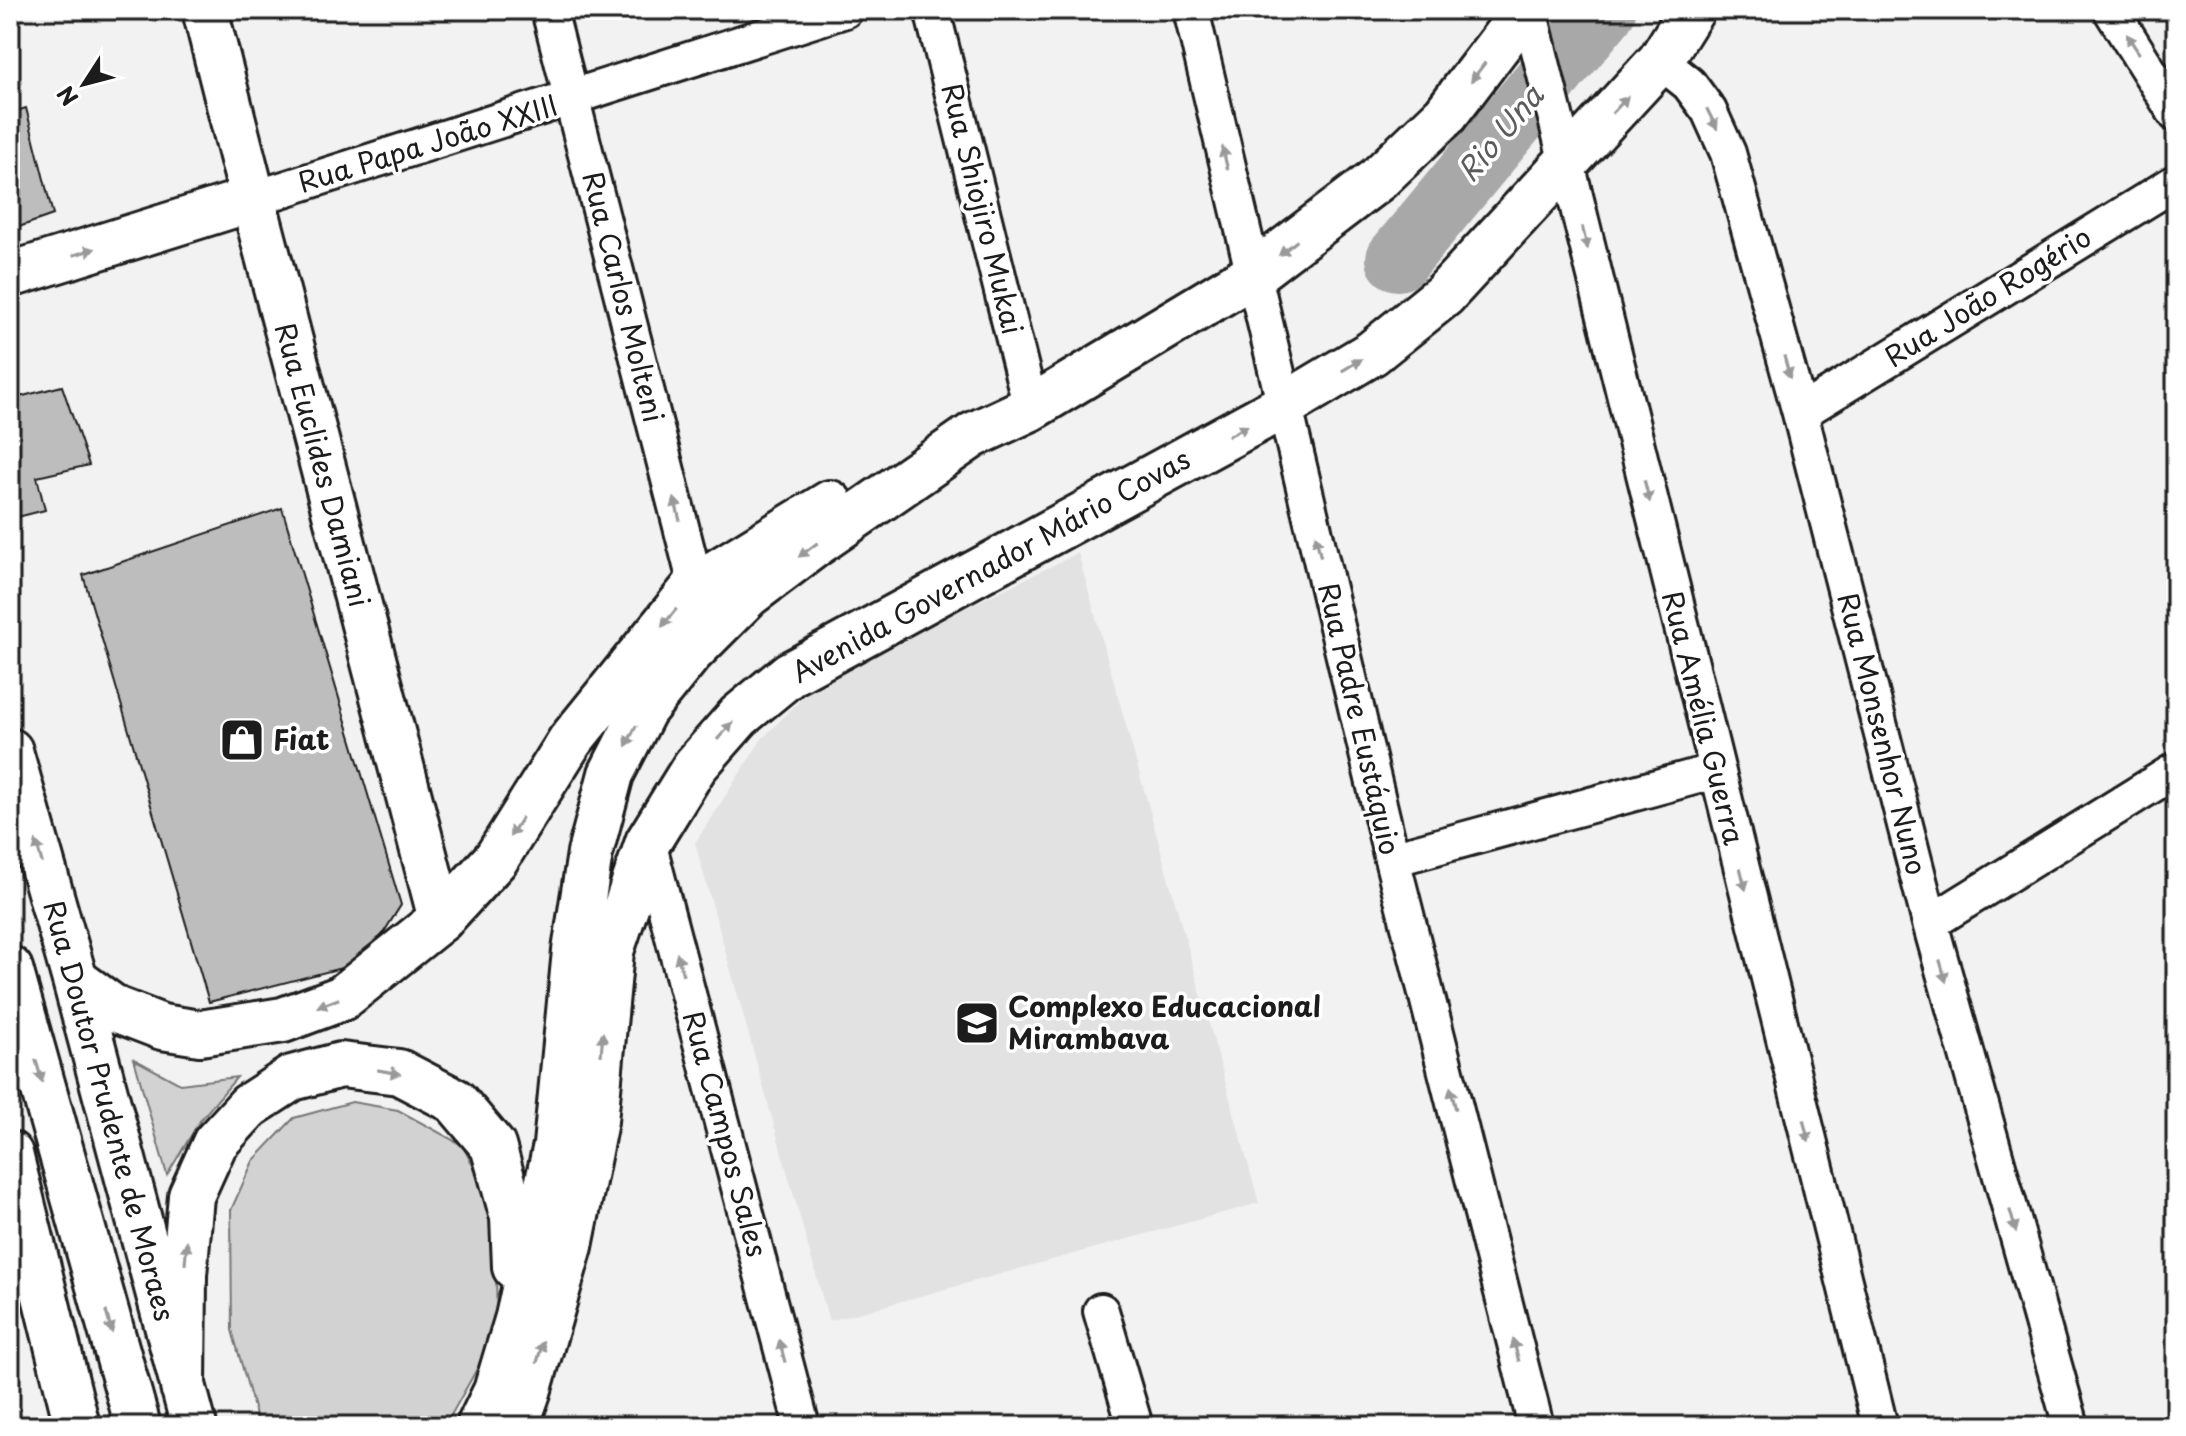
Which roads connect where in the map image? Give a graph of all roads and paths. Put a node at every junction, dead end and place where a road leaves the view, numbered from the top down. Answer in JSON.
{"nodes":[{"id":1,"x":205,"y":10,"type":"edge"},
{"id":2,"x":549,"y":10,"type":"edge"},
{"id":3,"x":845,"y":10,"type":"edge"},
{"id":4,"x":932,"y":10,"type":"edge"},
{"id":5,"x":1191,"y":10,"type":"edge"},
{"id":6,"x":1692,"y":10,"type":"edge"},
{"id":7,"x":2111,"y":10,"type":"edge"},
{"id":8,"x":1528,"y":13,"type":"edge"},
{"id":9,"x":1660,"y":61,"type":"junction"},
{"id":10,"x":2165,"y":71,"type":"edge"},
{"id":11,"x":572,"y":99,"type":"junction"},
{"id":12,"x":2176,"y":114,"type":"edge"},
{"id":13,"x":1566,"y":159,"type":"junction"},
{"id":14,"x":2176,"y":182,"type":"edge"},
{"id":15,"x":253,"y":199,"type":"junction"},
{"id":16,"x":10,"y":275,"type":"edge"},
{"id":17,"x":1252,"y":275,"type":"junction"},
{"id":18,"x":1285,"y":405,"type":"junction"},
{"id":19,"x":1031,"y":408,"type":"junction"},
{"id":20,"x":1800,"y":413,"type":"junction"},
{"id":21,"x":973,"y":435,"type":"junction"},
{"id":22,"x":696,"y":585,"type":"junction"},
{"id":23,"x":10,"y":751,"type":"edge"},
{"id":24,"x":2176,"y":770,"type":"edge"},
{"id":25,"x":1716,"y":771,"type":"junction"},
{"id":26,"x":648,"y":842,"type":"junction"},
{"id":27,"x":1392,"y":859,"type":"junction"},
{"id":28,"x":441,"y":919,"type":"junction"},
{"id":29,"x":1930,"y":923,"type":"junction"},
{"id":30,"x":10,"y":969,"type":"edge"},
{"id":31,"x":75,"y":980,"type":"junction"},
{"id":32,"x":10,"y":1154,"type":"edge"},
{"id":33,"x":1101,"y":1311,"type":"dead end"},
{"id":34,"x":518,"y":1317,"type":"junction"},
{"id":35,"x":188,"y":1407,"type":"edge"},
{"id":36,"x":77,"y":1426,"type":"edge"},
{"id":37,"x":138,"y":1426,"type":"edge"},
{"id":38,"x":479,"y":1426,"type":"edge"},
{"id":39,"x":516,"y":1426,"type":"edge"},
{"id":40,"x":802,"y":1426,"type":"edge"},
{"id":41,"x":1135,"y":1426,"type":"edge"},
{"id":42,"x":1536,"y":1426,"type":"edge"},
{"id":43,"x":1880,"y":1426,"type":"edge"},
{"id":44,"x":2071,"y":1426,"type":"edge"}],
"edges":[{"from":1,"to":15,"type":"main road","name":"Rua Euclides Damiani"},
{"from":2,"to":11,"type":"street","name":"Rua Carlos Molteni"},
{"from":3,"to":11,"type":"street","name":"Rua Papa João XXIII"},
{"from":4,"to":19,"type":"street","name":"Rua Shiojiro Mukai"},
{"from":17,"to":5,"type":"street","name":"Rua Padre Eustáquio","one_way":true},
{"from":6,"to":9,"type":"main road","name":"Avenida Governador Mário Covas"},
{"from":10,"to":7,"type":"street","one_way":true},
{"from":8,"to":13,"type":"street","name":"Rua Amélia Guerra"},
{"from":8,"to":17,"type":"main road","one_way":true},
{"from":13,"to":9,"type":"main road","name":"Avenida Governador Mário Covas","one_way":true},
{"from":9,"to":20,"type":"street","name":"Rua Monsenhor Nuno","one_way":true},
{"from":10,"to":12,"type":"street"},
{"from":11,"to":15,"type":"street","name":"Rua Papa João XXIII"},
{"from":22,"to":11,"type":"street","name":"Rua Carlos Molteni","one_way":true},
{"from":18,"to":13,"type":"main road","name":"Avenida Governador Mário Covas","one_way":true},
{"from":13,"to":25,"type":"street","name":"Rua Amélia Guerra","one_way":true},
{"from":14,"to":20,"type":"street","name":"Rua João Rogério"},
{"from":16,"to":15,"type":"main road","name":"Rua Papa João XXIII","one_way":true},
{"from":15,"to":28,"type":"main road","name":"Rua Euclides Damiani"},
{"from":17,"to":18,"type":"street","name":"Rua Padre Eustáquio"},
{"from":17,"to":19,"type":"main road"},
{"from":26,"to":18,"type":"main road","name":"Avenida Governador Mário Covas","one_way":true},
{"from":27,"to":18,"type":"street","name":"Rua Padre Eustáquio","one_way":true},
{"from":19,"to":21,"type":"main road"},
{"from":20,"to":29,"type":"street","name":"Rua Monsenhor Nuno"},
{"from":21,"to":22,"type":"main road"},
{"from":21,"to":34,"type":"main road","one_way":true},
{"from":22,"to":28,"type":"main road","one_way":true},
{"from":31,"to":23,"type":"main road","name":"Rua Doutor Prudente de Moraes","one_way":true},
{"from":24,"to":29,"type":"street"},
{"from":25,"to":27,"type":"street"},
{"from":25,"to":43,"type":"street","name":"Rua Amélia Guerra","one_way":true},
{"from":39,"to":26,"type":"main road","name":"Avenida Governador Mário Covas","one_way":true},
{"from":40,"to":26,"type":"street","name":"Rua Campos Sales","one_way":true},
{"from":42,"to":27,"type":"street","name":"Rua Padre Eustáquio","one_way":true},
{"from":28,"to":31,"type":"main road","one_way":true},
{"from":29,"to":44,"type":"street","name":"Rua Monsenhor Nuno","one_way":true},
{"from":30,"to":37,"type":"main road","one_way":true},
{"from":31,"to":35,"type":"main road","name":"Rua Doutor Prudente de Moraes"},
{"from":32,"to":36,"type":"main road"},
{"from":33,"to":41,"type":"street"},
{"from":35,"to":34,"type":"main road","one_way":true},
{"from":34,"to":38,"type":"main road"}]}
